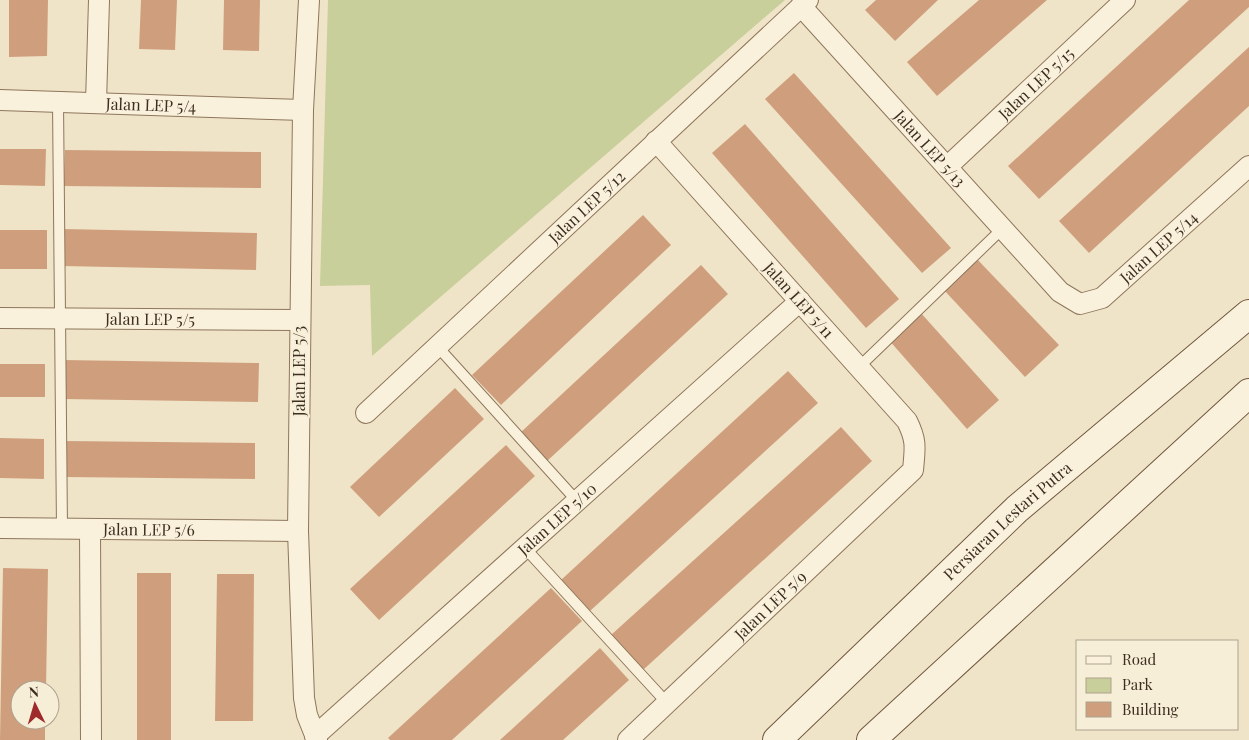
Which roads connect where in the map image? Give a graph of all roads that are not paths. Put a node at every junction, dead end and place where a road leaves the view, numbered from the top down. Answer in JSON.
{"nodes":[{"id":1,"x":99,"y":0,"type":"edge"},
{"id":2,"x":308,"y":0,"type":"edge"},
{"id":3,"x":1125,"y":0,"type":"edge"},
{"id":4,"x":804,"y":3,"type":"edge"},
{"id":5,"x":0,"y":100,"type":"edge"},
{"id":6,"x":58,"y":102,"type":"junction"},
{"id":7,"x":96,"y":104,"type":"junction"},
{"id":8,"x":303,"y":110,"type":"junction"},
{"id":9,"x":656,"y":141,"type":"junction"},
{"id":10,"x":1249,"y":166,"type":"edge"},
{"id":11,"x":947,"y":167,"type":"junction"},
{"id":12,"x":1002,"y":229,"type":"junction"},
{"id":13,"x":1060,"y":292,"type":"joint"},
{"id":14,"x":800,"y":301,"type":"junction"},
{"id":15,"x":0,"y":318,"type":"edge"},
{"id":16,"x":60,"y":318,"type":"junction"},
{"id":17,"x":300,"y":320,"type":"junction"},
{"id":18,"x":1246,"y":322,"type":"edge"},
{"id":19,"x":437,"y":346,"type":"junction"},
{"id":20,"x":859,"y":367,"type":"junction"},
{"id":21,"x":1249,"y":393,"type":"edge"},
{"id":22,"x":366,"y":413,"type":"dead end"},
{"id":23,"x":912,"y":470,"type":"joint"},
{"id":24,"x":577,"y":501,"type":"junction"},
{"id":25,"x":0,"y":528,"type":"edge"},
{"id":26,"x":62,"y":529,"type":"junction"},
{"id":27,"x":90,"y":529,"type":"junction"},
{"id":28,"x":298,"y":531,"type":"junction"},
{"id":29,"x":525,"y":548,"type":"junction"},
{"id":30,"x":667,"y":703,"type":"junction"},
{"id":31,"x":316,"y":738,"type":"edge"},
{"id":32,"x":91,"y":740,"type":"edge"},
{"id":33,"x":628,"y":740,"type":"edge"},
{"id":34,"x":777,"y":740,"type":"edge"},
{"id":35,"x":871,"y":740,"type":"edge"}],
"edges":[{"from":1,"to":7,"type":"street"},
{"from":2,"to":8,"type":"street","name":"Jalan LEP 5/3"},
{"from":3,"to":11,"type":"street","name":"Jalan LEP 5/15"},
{"from":4,"to":9,"type":"street","name":"Jalan LEP 5/12"},
{"from":4,"to":11,"type":"street","name":"Jalan LEP 5/13"},
{"from":5,"to":6,"type":"street","name":"Jalan LEP 5/4"},
{"from":6,"to":7,"type":"street","name":"Jalan LEP 5/4"},
{"from":6,"to":16,"type":"lane"},
{"from":7,"to":8,"type":"street","name":"Jalan LEP 5/4"},
{"from":8,"to":17,"type":"street","name":"Jalan LEP 5/3"},
{"from":9,"to":14,"type":"street","name":"Jalan LEP 5/11"},
{"from":9,"to":19,"type":"street","name":"Jalan LEP 5/12"},
{"from":10,"to":13,"type":"street","name":"Jalan LEP 5/14"},
{"from":11,"to":12,"type":"street","name":"Jalan LEP 5/13"},
{"from":12,"to":13,"type":"street","name":"Jalan LEP 5/13"},
{"from":12,"to":20,"type":"lane"},
{"from":14,"to":20,"type":"street","name":"Jalan LEP 5/11"},
{"from":14,"to":24,"type":"street","name":"Jalan LEP 5/10"},
{"from":15,"to":16,"type":"street","name":"Jalan LEP 5/5"},
{"from":16,"to":17,"type":"street","name":"Jalan LEP 5/5"},
{"from":16,"to":26,"type":"lane"},
{"from":17,"to":28,"type":"street","name":"Jalan LEP 5/3"},
{"from":18,"to":34,"type":"street","name":"Persiaran Lestari Putra"},
{"from":19,"to":22,"type":"street","name":"Jalan LEP 5/12"},
{"from":19,"to":24,"type":"lane"},
{"from":20,"to":23,"type":"street","name":"Jalan LEP 5/11"},
{"from":21,"to":35,"type":"street"},
{"from":23,"to":30,"type":"street","name":"Jalan LEP 5/9"},
{"from":24,"to":29,"type":"street","name":"Jalan LEP 5/10"},
{"from":25,"to":26,"type":"street","name":"Jalan LEP 5/6"},
{"from":26,"to":27,"type":"street","name":"Jalan LEP 5/6"},
{"from":27,"to":28,"type":"street","name":"Jalan LEP 5/6"},
{"from":27,"to":32,"type":"street"},
{"from":28,"to":31,"type":"street","name":"Jalan LEP 5/3"},
{"from":29,"to":30,"type":"lane"},
{"from":29,"to":31,"type":"street","name":"Jalan LEP 5/10"},
{"from":30,"to":33,"type":"street","name":"Jalan LEP 5/9"}]}
